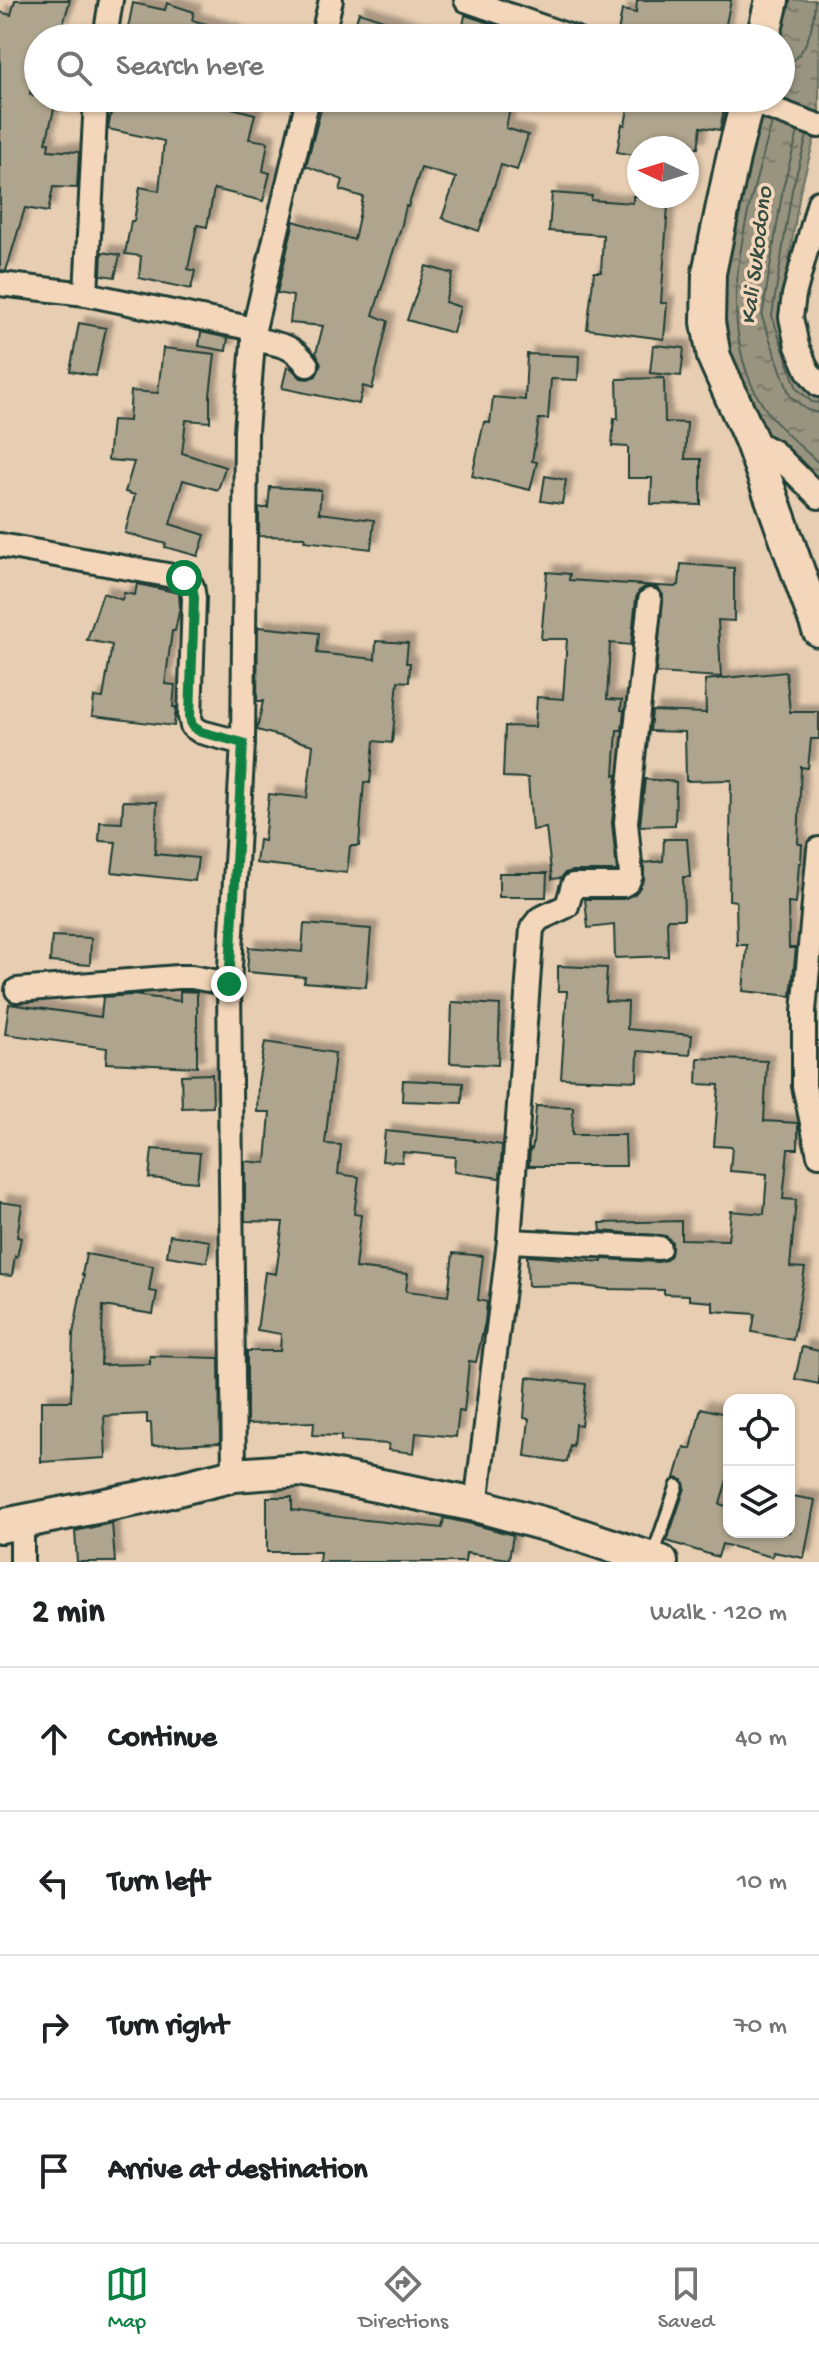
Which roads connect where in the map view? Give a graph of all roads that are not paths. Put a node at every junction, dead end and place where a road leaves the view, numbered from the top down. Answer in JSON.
{"nodes":[{"id":1,"x":111,"y":0,"type":"edge"},
{"id":2,"x":331,"y":0,"type":"edge"},
{"id":3,"x":466,"y":0,"type":"edge"},
{"id":4,"x":772,"y":0,"type":"edge"},
{"id":5,"x":107,"y":24,"type":"edge"},
{"id":6,"x":325,"y":24,"type":"edge"},
{"id":7,"x":534,"y":24,"type":"edge"},
{"id":8,"x":766,"y":24,"type":"edge"},
{"id":9,"x":95,"y":112,"type":"edge"},
{"id":10,"x":305,"y":112,"type":"edge"},
{"id":11,"x":746,"y":112,"type":"edge"},
{"id":12,"x":781,"y":112,"type":"edge"},
{"id":13,"x":819,"y":126,"type":"edge"},
{"id":14,"x":819,"y":202,"type":"edge"},
{"id":15,"x":811,"y":268,"type":"edge"},
{"id":16,"x":0,"y":284,"type":"edge"},
{"id":17,"x":86,"y":294,"type":"junction"},
{"id":18,"x":254,"y":334,"type":"junction"},
{"id":19,"x":307,"y":365,"type":"dead end"},
{"id":20,"x":819,"y":385,"type":"edge"},
{"id":21,"x":751,"y":440,"type":"junction"},
{"id":22,"x":819,"y":497,"type":"edge"},
{"id":23,"x":0,"y":545,"type":"edge"},
{"id":24,"x":650,"y":600,"type":"dead end"},
{"id":25,"x":819,"y":630,"type":"edge"},
{"id":26,"x":243,"y":743,"type":"junction"},
{"id":27,"x":819,"y":849,"type":"edge"},
{"id":28,"x":229,"y":984,"type":"junction"},
{"id":29,"x":17,"y":990,"type":"dead end"},
{"id":30,"x":819,"y":1155,"type":"edge"},
{"id":31,"x":509,"y":1241,"type":"junction"},
{"id":32,"x":659,"y":1248,"type":"dead end"},
{"id":33,"x":234,"y":1475,"type":"junction"},
{"id":34,"x":677,"y":1486,"type":"dead end"},
{"id":35,"x":476,"y":1505,"type":"junction"},
{"id":36,"x":11,"y":1524,"type":"edge"},
{"id":37,"x":656,"y":1560,"type":"edge"},
{"id":38,"x":22,"y":1562,"type":"edge"}],
"edges":[{"from":1,"to":5,"type":"street"},
{"from":2,"to":6,"type":"street"},
{"from":3,"to":7,"type":"street"},
{"from":4,"to":8,"type":"street"},
{"from":9,"to":17,"type":"street"},
{"from":10,"to":18,"type":"street"},
{"from":11,"to":21,"type":"street"},
{"from":12,"to":13,"type":"street"},
{"from":14,"to":15,"type":"street"},
{"from":15,"to":20,"type":"street"},
{"from":16,"to":17,"type":"street"},
{"from":17,"to":18,"type":"street"},
{"from":18,"to":19,"type":"street"},
{"from":18,"to":26,"type":"street"},
{"from":21,"to":22,"type":"street"},
{"from":21,"to":25,"type":"street"},
{"from":23,"to":26,"type":"street"},
{"from":24,"to":31,"type":"street"},
{"from":26,"to":28,"type":"street"},
{"from":27,"to":30,"type":"street"},
{"from":28,"to":29,"type":"street"},
{"from":28,"to":33,"type":"street"},
{"from":31,"to":32,"type":"street"},
{"from":31,"to":35,"type":"street"},
{"from":33,"to":35,"type":"street"},
{"from":33,"to":36,"type":"street"},
{"from":34,"to":37,"type":"lane"},
{"from":35,"to":37,"type":"street"},
{"from":36,"to":38,"type":"street"}]}
